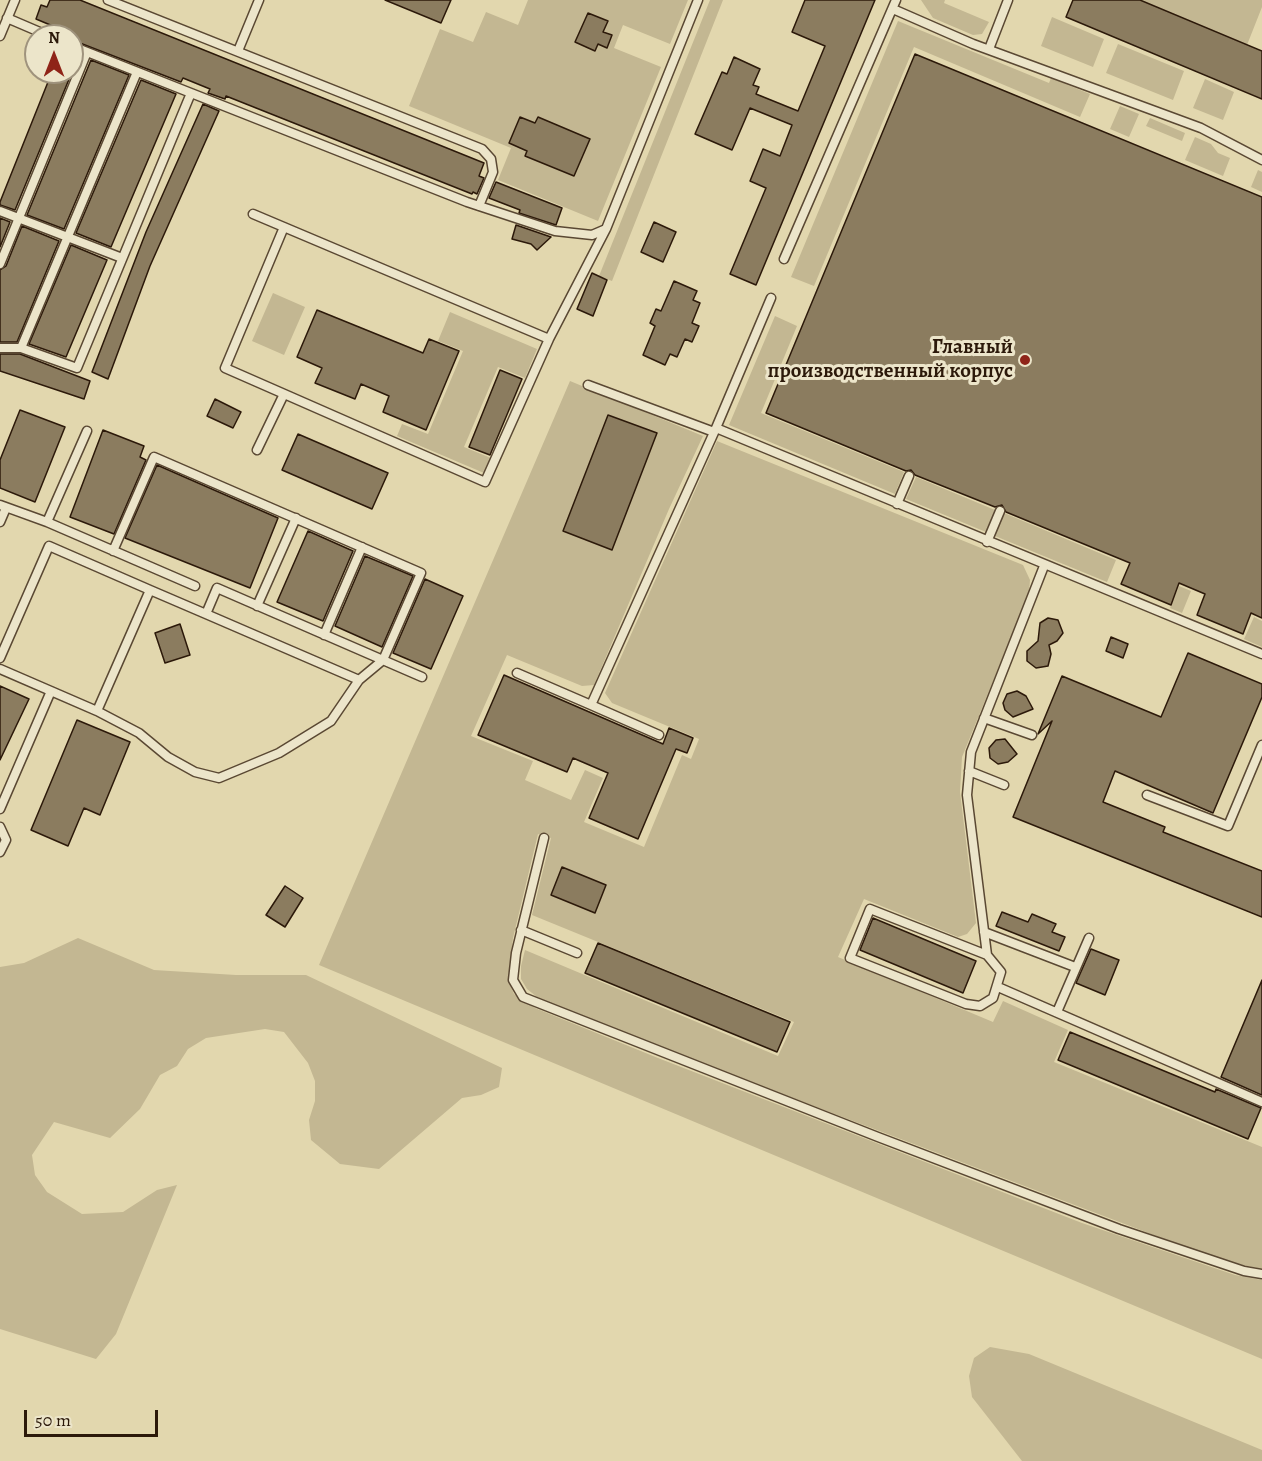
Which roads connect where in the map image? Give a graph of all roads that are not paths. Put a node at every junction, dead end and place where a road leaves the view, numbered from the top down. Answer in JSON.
{"nodes":[{"id":1,"x":15,"y":0,"type":"edge"},
{"id":2,"x":108,"y":0,"type":"edge"},
{"id":3,"x":259,"y":0,"type":"edge"},
{"id":4,"x":698,"y":0,"type":"edge"},
{"id":5,"x":1008,"y":0,"type":"edge"},
{"id":6,"x":895,"y":4,"type":"edge"},
{"id":7,"x":7,"y":18,"type":"junction"},
{"id":8,"x":24,"y":25,"type":"edge"},
{"id":9,"x":0,"y":36,"type":"edge"},
{"id":10,"x":989,"y":49,"type":"junction"},
{"id":11,"x":84,"y":51,"type":"edge"},
{"id":12,"x":238,"y":51,"type":"junction"},
{"id":13,"x":87,"y":52,"type":"junction"},
{"id":14,"x":137,"y":72,"type":"junction"},
{"id":15,"x":191,"y":93,"type":"junction"},
{"id":16,"x":1262,"y":160,"type":"edge"},
{"id":17,"x":479,"y":206,"type":"junction"},
{"id":18,"x":0,"y":211,"type":"edge"},
{"id":19,"x":253,"y":214,"type":"dead end"},
{"id":20,"x":19,"y":219,"type":"junction"},
{"id":21,"x":284,"y":227,"type":"junction"},
{"id":22,"x":606,"y":229,"type":"junction"},
{"id":23,"x":69,"y":238,"type":"junction"},
{"id":24,"x":122,"y":258,"type":"junction"},
{"id":25,"x":784,"y":259,"type":"dead end"},
{"id":26,"x":0,"y":264,"type":"edge"},
{"id":27,"x":771,"y":298,"type":"dead end"},
{"id":28,"x":549,"y":339,"type":"junction"},
{"id":29,"x":0,"y":348,"type":"edge"},
{"id":30,"x":21,"y":348,"type":"junction"},
{"id":31,"x":588,"y":384,"type":"dead end"},
{"id":32,"x":284,"y":394,"type":"junction"},
{"id":33,"x":715,"y":430,"type":"junction"},
{"id":34,"x":87,"y":431,"type":"dead end"},
{"id":35,"x":257,"y":450,"type":"dead end"},
{"id":36,"x":909,"y":476,"type":"dead end"},
{"id":37,"x":897,"y":504,"type":"junction"},
{"id":38,"x":3,"y":507,"type":"edge"},
{"id":39,"x":1000,"y":511,"type":"dead end"},
{"id":40,"x":296,"y":518,"type":"junction"},
{"id":41,"x":0,"y":522,"type":"edge"},
{"id":42,"x":47,"y":522,"type":"junction"},
{"id":43,"x":987,"y":542,"type":"junction"},
{"id":44,"x":362,"y":547,"type":"junction"},
{"id":45,"x":113,"y":551,"type":"junction"},
{"id":46,"x":1044,"y":566,"type":"junction"},
{"id":47,"x":195,"y":586,"type":"dead end"},
{"id":48,"x":150,"y":590,"type":"junction"},
{"id":49,"x":258,"y":606,"type":"junction"},
{"id":50,"x":206,"y":614,"type":"junction"},
{"id":51,"x":324,"y":635,"type":"junction"},
{"id":52,"x":1262,"y":654,"type":"edge"},
{"id":53,"x":0,"y":658,"type":"edge"},
{"id":54,"x":383,"y":660,"type":"junction"},
{"id":55,"x":0,"y":669,"type":"edge"},
{"id":56,"x":517,"y":672,"type":"dead end"},
{"id":57,"x":422,"y":677,"type":"dead end"},
{"id":58,"x":359,"y":680,"type":"junction"},
{"id":59,"x":51,"y":691,"type":"junction"},
{"id":60,"x":591,"y":705,"type":"junction"},
{"id":61,"x":97,"y":711,"type":"junction"},
{"id":62,"x":984,"y":718,"type":"junction"},
{"id":63,"x":659,"y":735,"type":"dead end"},
{"id":64,"x":1032,"y":735,"type":"dead end"},
{"id":65,"x":1262,"y":745,"type":"edge"},
{"id":66,"x":969,"y":771,"type":"junction"},
{"id":67,"x":1004,"y":785,"type":"dead end"},
{"id":68,"x":1147,"y":795,"type":"dead end"},
{"id":69,"x":0,"y":808,"type":"edge"},
{"id":70,"x":0,"y":827,"type":"edge"},
{"id":71,"x":544,"y":838,"type":"dead end"},
{"id":72,"x":0,"y":852,"type":"edge"},
{"id":73,"x":521,"y":930,"type":"junction"},
{"id":74,"x":984,"y":932,"type":"junction"},
{"id":75,"x":1089,"y":938,"type":"dead end"},
{"id":76,"x":577,"y":953,"type":"dead end"},
{"id":77,"x":987,"y":955,"type":"junction"},
{"id":78,"x":1075,"y":967,"type":"junction"},
{"id":79,"x":998,"y":987,"type":"junction"},
{"id":80,"x":1057,"y":1012,"type":"junction"},
{"id":81,"x":1262,"y":1102,"type":"edge"},
{"id":82,"x":1262,"y":1274,"type":"edge"}],
"edges":[{"from":1,"to":7,"type":"lane"},
{"from":2,"to":12,"type":"lane"},
{"from":3,"to":12,"type":"lane"},
{"from":4,"to":22,"type":"lane"},
{"from":5,"to":10,"type":"lane"},
{"from":6,"to":10,"type":"lane"},
{"from":6,"to":25,"type":"lane"},
{"from":7,"to":8,"type":"lane"},
{"from":7,"to":9,"type":"lane"},
{"from":10,"to":16,"type":"lane"},
{"from":11,"to":13,"type":"lane"},
{"from":12,"to":17,"type":"lane"},
{"from":13,"to":14,"type":"lane"},
{"from":13,"to":20,"type":"lane"},
{"from":14,"to":15,"type":"lane"},
{"from":14,"to":23,"type":"lane"},
{"from":15,"to":17,"type":"lane"},
{"from":15,"to":24,"type":"lane"},
{"from":17,"to":22,"type":"lane"},
{"from":18,"to":20,"type":"lane"},
{"from":19,"to":21,"type":"lane"},
{"from":20,"to":23,"type":"lane"},
{"from":20,"to":26,"type":"lane"},
{"from":21,"to":28,"type":"lane"},
{"from":21,"to":32,"type":"lane"},
{"from":22,"to":28,"type":"lane"},
{"from":23,"to":24,"type":"lane"},
{"from":23,"to":30,"type":"lane"},
{"from":24,"to":30,"type":"lane"},
{"from":27,"to":33,"type":"lane"},
{"from":28,"to":32,"type":"lane"},
{"from":29,"to":30,"type":"lane"},
{"from":31,"to":33,"type":"lane"},
{"from":32,"to":35,"type":"lane"},
{"from":33,"to":37,"type":"lane"},
{"from":33,"to":60,"type":"lane"},
{"from":34,"to":42,"type":"lane"},
{"from":36,"to":37,"type":"lane"},
{"from":37,"to":43,"type":"lane"},
{"from":38,"to":41,"type":"lane"},
{"from":38,"to":42,"type":"lane"},
{"from":39,"to":43,"type":"lane"},
{"from":40,"to":44,"type":"lane"},
{"from":40,"to":45,"type":"lane"},
{"from":40,"to":49,"type":"lane"},
{"from":42,"to":45,"type":"lane"},
{"from":43,"to":46,"type":"lane"},
{"from":44,"to":51,"type":"lane"},
{"from":44,"to":54,"type":"lane"},
{"from":45,"to":47,"type":"lane"},
{"from":46,"to":52,"type":"lane"},
{"from":46,"to":62,"type":"lane"},
{"from":48,"to":50,"type":"lane"},
{"from":48,"to":53,"type":"lane"},
{"from":48,"to":61,"type":"lane"},
{"from":49,"to":50,"type":"lane"},
{"from":49,"to":51,"type":"lane"},
{"from":50,"to":58,"type":"lane"},
{"from":51,"to":54,"type":"lane"},
{"from":54,"to":57,"type":"lane"},
{"from":54,"to":58,"type":"lane"},
{"from":55,"to":59,"type":"lane"},
{"from":56,"to":60,"type":"lane"},
{"from":58,"to":61,"type":"lane"},
{"from":59,"to":61,"type":"lane"},
{"from":59,"to":69,"type":"lane"},
{"from":60,"to":63,"type":"lane"},
{"from":62,"to":64,"type":"lane"},
{"from":62,"to":66,"type":"lane"},
{"from":65,"to":68,"type":"lane"},
{"from":66,"to":67,"type":"lane"},
{"from":66,"to":74,"type":"lane"},
{"from":70,"to":72,"type":"lane"},
{"from":71,"to":73,"type":"lane"},
{"from":73,"to":76,"type":"lane"},
{"from":73,"to":82,"type":"lane"},
{"from":74,"to":77,"type":"lane"},
{"from":74,"to":78,"type":"lane"},
{"from":75,"to":78,"type":"lane"},
{"from":77,"to":79,"type":"lane"},
{"from":77,"to":79,"type":"lane"},
{"from":78,"to":80,"type":"lane"},
{"from":79,"to":80,"type":"lane"},
{"from":80,"to":81,"type":"lane"}]}
